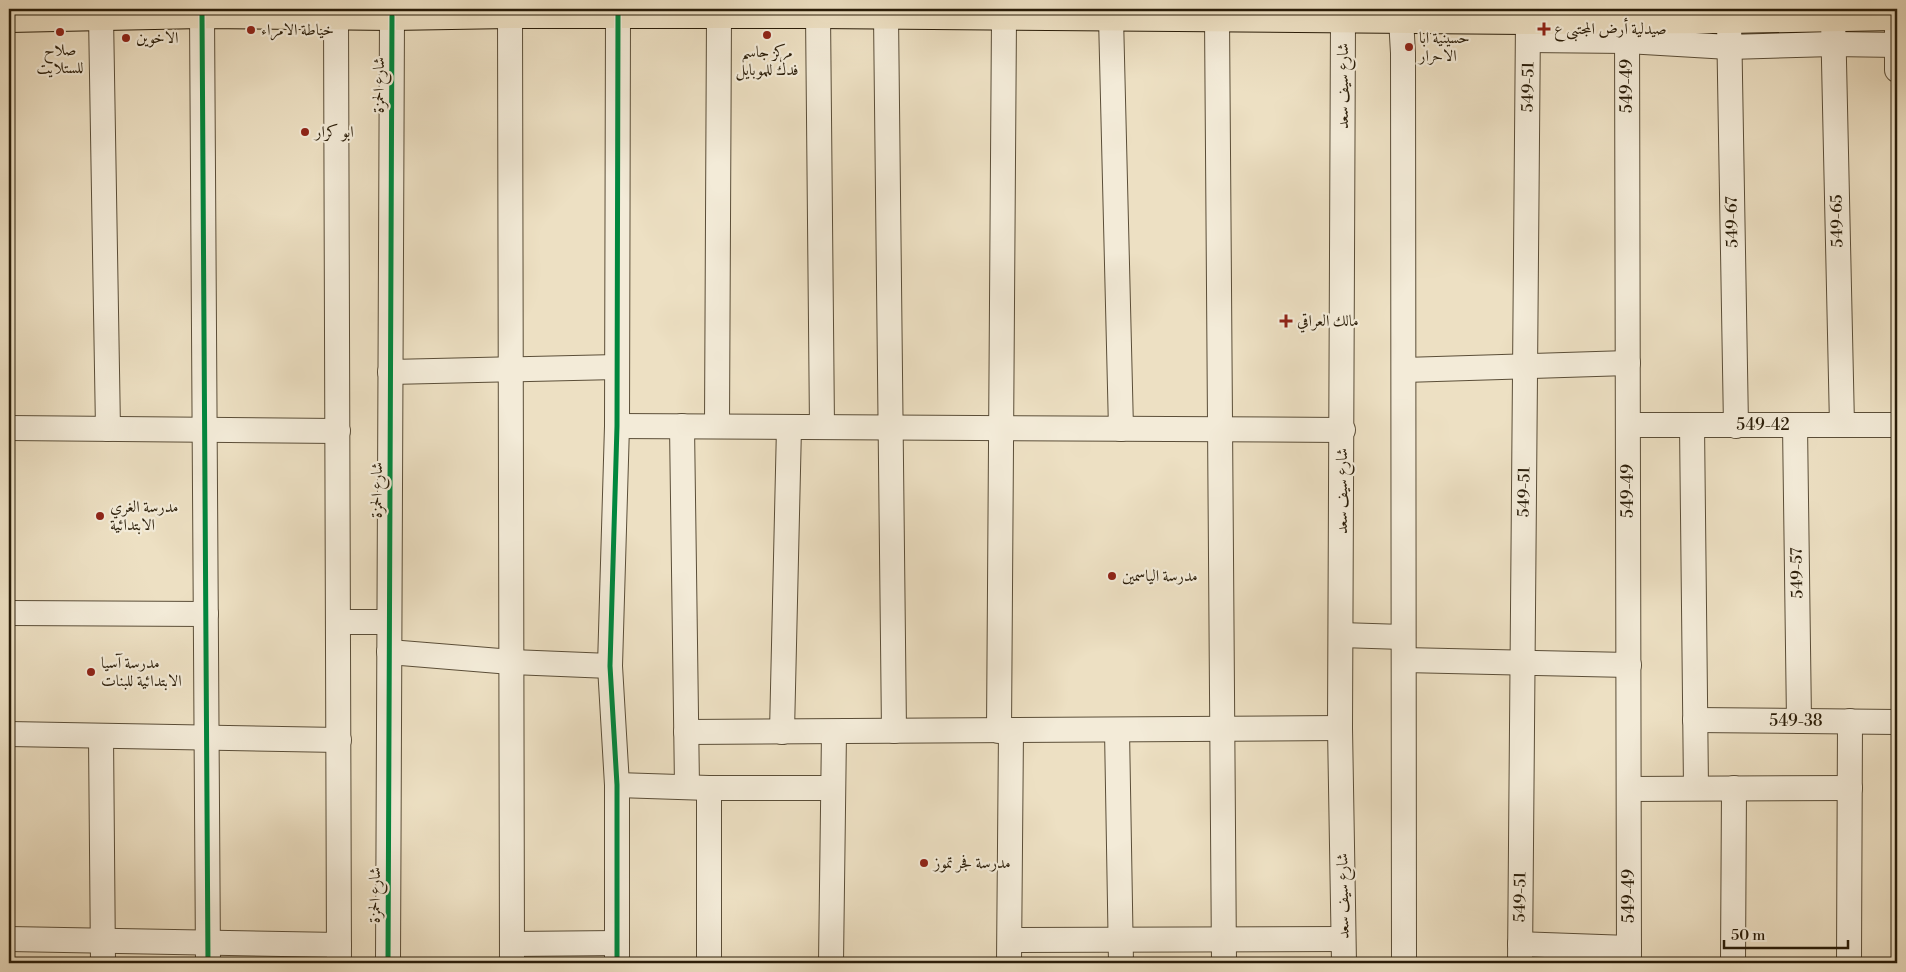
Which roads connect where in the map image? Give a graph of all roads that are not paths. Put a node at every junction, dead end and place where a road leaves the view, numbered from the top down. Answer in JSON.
{"nodes":[{"id":1,"x":202,"y":14,"type":"junction"},
{"id":2,"x":510,"y":14,"type":"junction"},
{"id":3,"x":618,"y":14,"type":"junction"},
{"id":4,"x":719,"y":14,"type":"junction"},
{"id":5,"x":818,"y":14,"type":"junction"},
{"id":6,"x":886,"y":15,"type":"junction"},
{"id":7,"x":101,"y":16,"type":"junction"},
{"id":8,"x":336,"y":16,"type":"junction"},
{"id":9,"x":392,"y":16,"type":"junction"},
{"id":10,"x":1833,"y":16,"type":"junction"},
{"id":11,"x":1897,"y":16,"type":"edge"},
{"id":12,"x":1004,"y":17,"type":"junction"},
{"id":13,"x":1111,"y":17,"type":"junction"},
{"id":14,"x":1217,"y":17,"type":"junction"},
{"id":15,"x":9,"y":18,"type":"edge"},
{"id":16,"x":1343,"y":19,"type":"junction"},
{"id":17,"x":1401,"y":19,"type":"junction"},
{"id":18,"x":1729,"y":19,"type":"junction"},
{"id":19,"x":1528,"y":30,"type":"junction"},
{"id":20,"x":1627,"y":30,"type":"junction"},
{"id":21,"x":1833,"y":44,"type":"junction"},
{"id":22,"x":1897,"y":45,"type":"edge"},
{"id":23,"x":1730,"y":47,"type":"junction"},
{"id":24,"x":1897,"y":70,"type":"edge"},
{"id":25,"x":1628,"y":363,"type":"junction"},
{"id":26,"x":1525,"y":366,"type":"junction"},
{"id":27,"x":617,"y":367,"type":"junction"},
{"id":28,"x":511,"y":369,"type":"junction"},
{"id":29,"x":1404,"y":370,"type":"junction"},
{"id":30,"x":390,"y":372,"type":"junction"},
{"id":31,"x":1692,"y":425,"type":"junction"},
{"id":32,"x":1795,"y":425,"type":"junction"},
{"id":33,"x":1897,"y":425,"type":"edge"},
{"id":34,"x":617,"y":426,"type":"junction"},
{"id":35,"x":682,"y":426,"type":"junction"},
{"id":36,"x":717,"y":426,"type":"junction"},
{"id":37,"x":1628,"y":426,"type":"junction"},
{"id":38,"x":1736,"y":426,"type":"junction"},
{"id":39,"x":1842,"y":426,"type":"junction"},
{"id":40,"x":789,"y":427,"type":"junction"},
{"id":41,"x":822,"y":427,"type":"junction"},
{"id":42,"x":9,"y":428,"type":"edge"},
{"id":43,"x":891,"y":428,"type":"junction"},
{"id":44,"x":1000,"y":428,"type":"junction"},
{"id":45,"x":108,"y":429,"type":"junction"},
{"id":46,"x":1121,"y":429,"type":"junction"},
{"id":47,"x":1221,"y":429,"type":"junction"},
{"id":48,"x":205,"y":430,"type":"junction"},
{"id":49,"x":1343,"y":430,"type":"junction"},
{"id":50,"x":338,"y":431,"type":"junction"},
{"id":51,"x":9,"y":613,"type":"edge"},
{"id":52,"x":206,"y":614,"type":"junction"},
{"id":53,"x":338,"y":622,"type":"junction"},
{"id":54,"x":389,"y":622,"type":"junction"},
{"id":55,"x":1341,"y":635,"type":"junction"},
{"id":56,"x":1404,"y":648,"type":"junction"},
{"id":57,"x":389,"y":652,"type":"junction"},
{"id":58,"x":512,"y":662,"type":"junction"},
{"id":59,"x":1522,"y":663,"type":"junction"},
{"id":60,"x":1629,"y":665,"type":"junction"},
{"id":61,"x":610,"y":666,"type":"junction"},
{"id":62,"x":1695,"y":720,"type":"junction"},
{"id":63,"x":1799,"y":721,"type":"junction"},
{"id":64,"x":1850,"y":721,"type":"junction"},
{"id":65,"x":1897,"y":722,"type":"edge"},
{"id":66,"x":1340,"y":728,"type":"junction"},
{"id":67,"x":1223,"y":729,"type":"junction"},
{"id":68,"x":1117,"y":730,"type":"junction"},
{"id":69,"x":894,"y":731,"type":"junction"},
{"id":70,"x":1005,"y":731,"type":"junction"},
{"id":71,"x":686,"y":732,"type":"junction"},
{"id":72,"x":782,"y":732,"type":"junction"},
{"id":73,"x":834,"y":732,"type":"junction"},
{"id":74,"x":9,"y":734,"type":"edge"},
{"id":75,"x":102,"y":736,"type":"junction"},
{"id":76,"x":206,"y":738,"type":"junction"},
{"id":77,"x":339,"y":740,"type":"junction"},
{"id":78,"x":617,"y":785,"type":"junction"},
{"id":79,"x":698,"y":787,"type":"junction"},
{"id":80,"x":833,"y":788,"type":"junction"},
{"id":81,"x":1696,"y":788,"type":"junction"},
{"id":82,"x":1734,"y":788,"type":"junction"},
{"id":83,"x":1850,"y":788,"type":"junction"},
{"id":84,"x":1629,"y":789,"type":"junction"},
{"id":85,"x":9,"y":939,"type":"edge"},
{"id":86,"x":1343,"y":939,"type":"junction"},
{"id":87,"x":1120,"y":940,"type":"junction"},
{"id":88,"x":1224,"y":940,"type":"junction"},
{"id":89,"x":103,"y":952,"type":"edge"},
{"id":90,"x":1009,"y":952,"type":"edge"},
{"id":91,"x":208,"y":953,"type":"edge"},
{"id":92,"x":617,"y":953,"type":"edge"},
{"id":93,"x":339,"y":954,"type":"edge"},
{"id":94,"x":512,"y":954,"type":"edge"},
{"id":95,"x":1520,"y":954,"type":"edge"},
{"id":96,"x":1629,"y":956,"type":"edge"},
{"id":97,"x":388,"y":963,"type":"edge"},
{"id":98,"x":709,"y":963,"type":"edge"},
{"id":99,"x":831,"y":963,"type":"edge"},
{"id":100,"x":1121,"y":963,"type":"edge"},
{"id":101,"x":1224,"y":963,"type":"edge"},
{"id":102,"x":1344,"y":963,"type":"edge"},
{"id":103,"x":1404,"y":963,"type":"edge"},
{"id":104,"x":1733,"y":963,"type":"edge"},
{"id":105,"x":1849,"y":963,"type":"edge"}],
"edges":[{"from":1,"to":7,"type":"main road"},
{"from":1,"to":8,"type":"main road"},
{"from":1,"to":48,"type":"street"},
{"from":2,"to":3,"type":"main road"},
{"from":2,"to":9,"type":"main road"},
{"from":2,"to":28,"type":"street"},
{"from":3,"to":4,"type":"main road"},
{"from":3,"to":27,"type":"street"},
{"from":4,"to":5,"type":"main road"},
{"from":4,"to":36,"type":"street"},
{"from":5,"to":6,"type":"main road"},
{"from":5,"to":41,"type":"street"},
{"from":6,"to":12,"type":"main road"},
{"from":6,"to":43,"type":"street"},
{"from":7,"to":15,"type":"main road"},
{"from":7,"to":45,"type":"street"},
{"from":8,"to":9,"type":"main road"},
{"from":8,"to":50,"type":"street"},
{"from":9,"to":30,"type":"street","name":"شارع الحمزة"},
{"from":10,"to":11,"type":"main road"},
{"from":10,"to":18,"type":"main road"},
{"from":10,"to":21,"type":"street","name":"549-65"},
{"from":11,"to":22,"type":"street"},
{"from":12,"to":13,"type":"main road"},
{"from":12,"to":44,"type":"street"},
{"from":13,"to":14,"type":"main road"},
{"from":13,"to":46,"type":"street"},
{"from":14,"to":16,"type":"main road"},
{"from":14,"to":47,"type":"street"},
{"from":16,"to":17,"type":"main road"},
{"from":16,"to":49,"type":"street","name":"شارع سيف سعد"},
{"from":17,"to":19,"type":"main road"},
{"from":17,"to":29,"type":"street"},
{"from":18,"to":20,"type":"main road"},
{"from":18,"to":23,"type":"street","name":"549-67"},
{"from":19,"to":20,"type":"main road"},
{"from":19,"to":26,"type":"street","name":"549-51"},
{"from":20,"to":23,"type":"street"},
{"from":20,"to":25,"type":"street","name":"549-49"},
{"from":21,"to":22,"type":"street"},
{"from":21,"to":23,"type":"street"},
{"from":21,"to":39,"type":"street","name":"549-65"},
{"from":22,"to":24,"type":"street"},
{"from":23,"to":38,"type":"street","name":"549-67"},
{"from":25,"to":26,"type":"street"},
{"from":25,"to":37,"type":"street","name":"549-49"},
{"from":26,"to":29,"type":"street"},
{"from":26,"to":59,"type":"street","name":"549-51"},
{"from":27,"to":28,"type":"street"},
{"from":27,"to":34,"type":"street"},
{"from":28,"to":30,"type":"street"},
{"from":28,"to":58,"type":"street"},
{"from":29,"to":56,"type":"street"},
{"from":30,"to":54,"type":"street","name":"شارع الحمزة"},
{"from":31,"to":37,"type":"street","name":"549-42"},
{"from":31,"to":38,"type":"street","name":"549-42"},
{"from":31,"to":62,"type":"street"},
{"from":32,"to":38,"type":"street","name":"549-42"},
{"from":32,"to":39,"type":"street","name":"549-42"},
{"from":32,"to":63,"type":"street","name":"549-57"},
{"from":33,"to":39,"type":"street","name":"549-42"},
{"from":34,"to":35,"type":"street"},
{"from":34,"to":61,"type":"street"},
{"from":35,"to":36,"type":"street"},
{"from":35,"to":71,"type":"street"},
{"from":36,"to":40,"type":"street"},
{"from":37,"to":60,"type":"street","name":"549-49"},
{"from":40,"to":41,"type":"street"},
{"from":40,"to":72,"type":"street"},
{"from":41,"to":43,"type":"street"},
{"from":42,"to":45,"type":"street"},
{"from":43,"to":44,"type":"street"},
{"from":43,"to":69,"type":"street"},
{"from":44,"to":46,"type":"street"},
{"from":44,"to":70,"type":"street"},
{"from":45,"to":48,"type":"street"},
{"from":46,"to":47,"type":"street"},
{"from":47,"to":49,"type":"street"},
{"from":47,"to":67,"type":"street"},
{"from":48,"to":50,"type":"street"},
{"from":48,"to":52,"type":"street"},
{"from":49,"to":55,"type":"street","name":"شارع سيف سعد"},
{"from":50,"to":53,"type":"street"},
{"from":51,"to":52,"type":"street"},
{"from":52,"to":76,"type":"street"},
{"from":53,"to":54,"type":"street"},
{"from":53,"to":77,"type":"street"},
{"from":54,"to":57,"type":"street","name":"شارع الحمزة"},
{"from":55,"to":56,"type":"street"},
{"from":55,"to":66,"type":"street","name":"شارع سيف سعد"},
{"from":56,"to":59,"type":"street"},
{"from":56,"to":103,"type":"street"},
{"from":57,"to":58,"type":"street"},
{"from":57,"to":97,"type":"street","name":"شارع الحمزة"},
{"from":58,"to":61,"type":"street"},
{"from":58,"to":94,"type":"street"},
{"from":59,"to":60,"type":"street"},
{"from":59,"to":95,"type":"street","name":"549-51"},
{"from":60,"to":84,"type":"street","name":"549-49"},
{"from":61,"to":78,"type":"street"},
{"from":62,"to":63,"type":"street","name":"549-38"},
{"from":62,"to":81,"type":"street"},
{"from":63,"to":64,"type":"street","name":"549-38"},
{"from":64,"to":65,"type":"street","name":"549-38"},
{"from":64,"to":83,"type":"street"},
{"from":66,"to":67,"type":"street"},
{"from":66,"to":86,"type":"street","name":"شارع سيف سعد"},
{"from":67,"to":68,"type":"street"},
{"from":67,"to":88,"type":"street"},
{"from":68,"to":70,"type":"street"},
{"from":68,"to":87,"type":"street"},
{"from":69,"to":70,"type":"street"},
{"from":69,"to":73,"type":"street"},
{"from":70,"to":90,"type":"street"},
{"from":71,"to":72,"type":"street"},
{"from":71,"to":79,"type":"street"},
{"from":72,"to":73,"type":"street"},
{"from":73,"to":80,"type":"street"},
{"from":74,"to":75,"type":"street"},
{"from":75,"to":76,"type":"street"},
{"from":75,"to":89,"type":"street"},
{"from":76,"to":77,"type":"street"},
{"from":76,"to":91,"type":"street"},
{"from":77,"to":93,"type":"street"},
{"from":78,"to":79,"type":"street"},
{"from":78,"to":92,"type":"street"},
{"from":79,"to":80,"type":"street"},
{"from":79,"to":98,"type":"street"},
{"from":80,"to":99,"type":"street"},
{"from":81,"to":82,"type":"street"},
{"from":81,"to":84,"type":"street"},
{"from":82,"to":83,"type":"street"},
{"from":82,"to":104,"type":"street"},
{"from":83,"to":105,"type":"street"},
{"from":84,"to":96,"type":"street","name":"549-49"},
{"from":85,"to":89,"type":"street"},
{"from":86,"to":88,"type":"street"},
{"from":86,"to":102,"type":"street","name":"شارع سيف سعد"},
{"from":87,"to":88,"type":"street"},
{"from":87,"to":90,"type":"street"},
{"from":87,"to":100,"type":"street"},
{"from":88,"to":101,"type":"street"},
{"from":89,"to":91,"type":"street"},
{"from":91,"to":93,"type":"street"},
{"from":92,"to":94,"type":"street"},
{"from":95,"to":96,"type":"street"}]}
